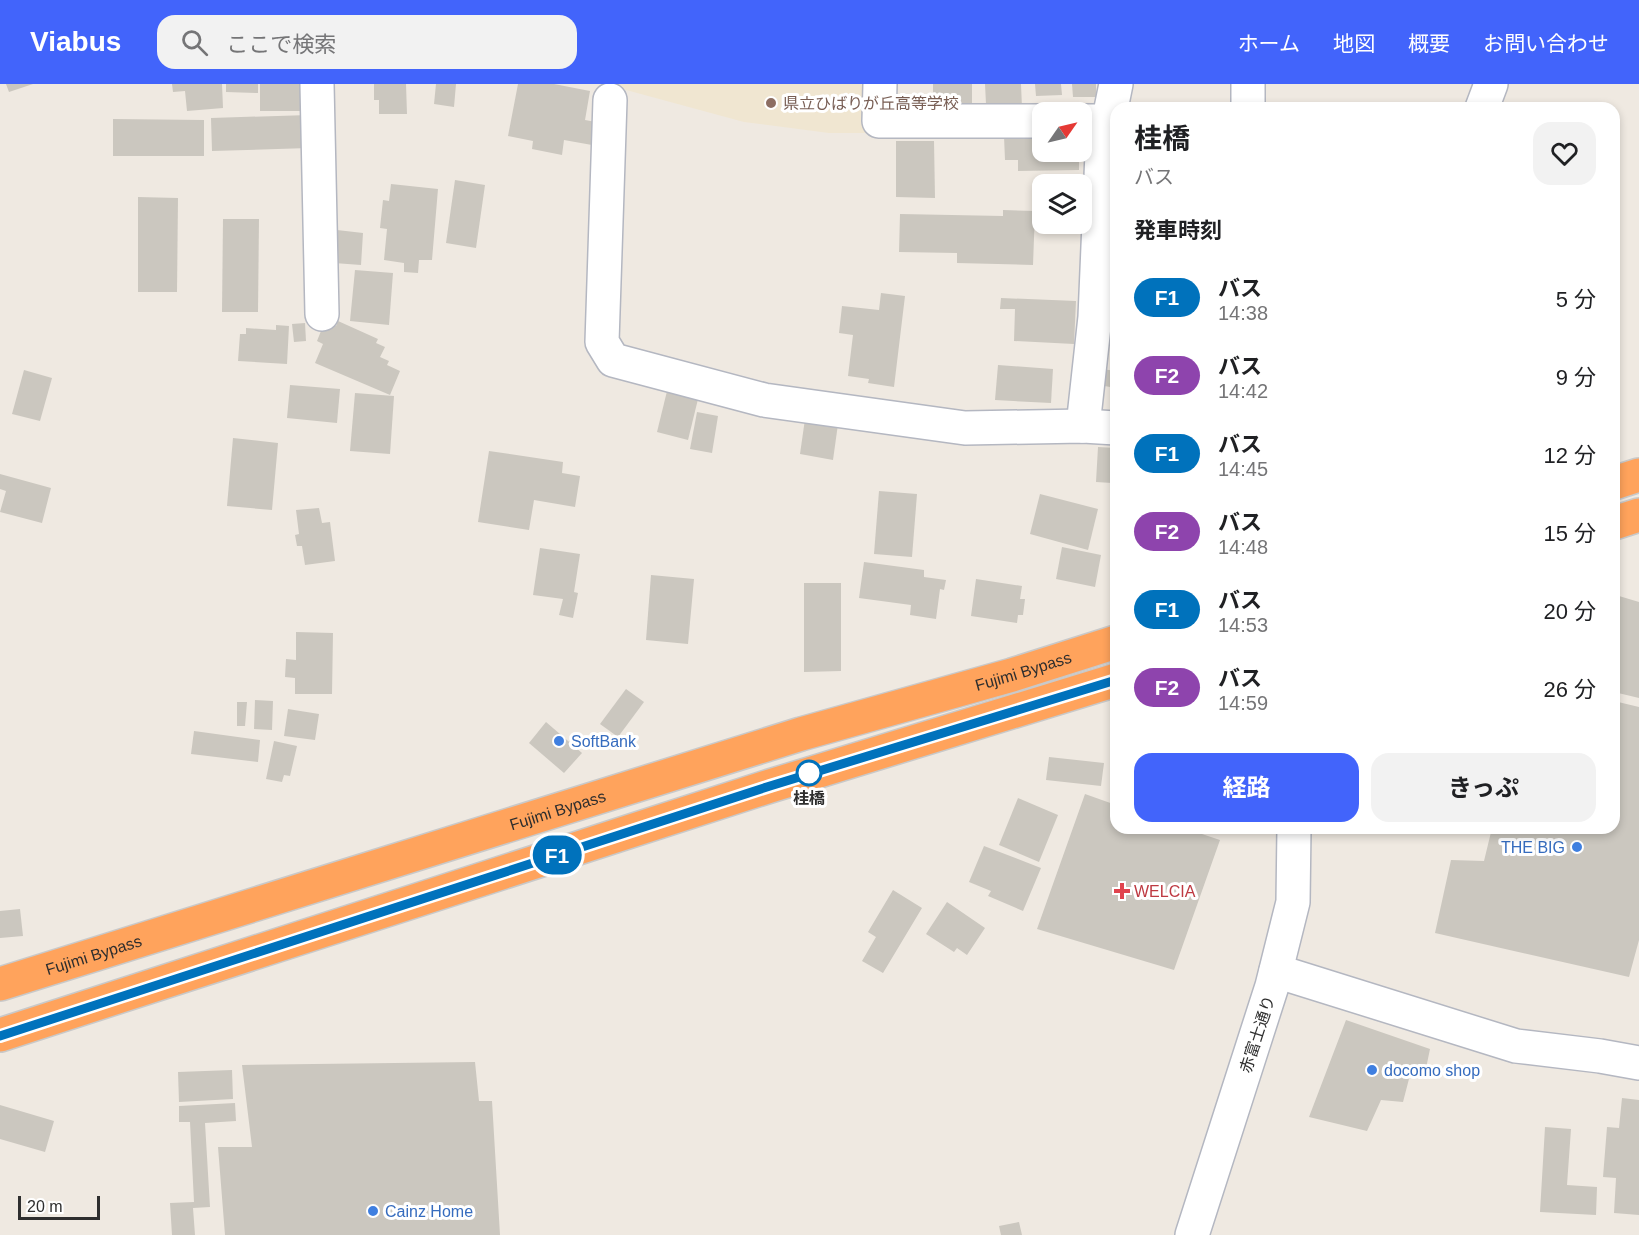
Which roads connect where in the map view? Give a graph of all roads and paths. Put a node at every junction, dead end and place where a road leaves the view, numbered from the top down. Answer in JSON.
{"nodes":[{"id":1,"x":316,"y":84,"type":"edge"},
{"id":2,"x":880,"y":84,"type":"edge"},
{"id":3,"x":1116,"y":84,"type":"edge"},
{"id":4,"x":1248,"y":84,"type":"edge"},
{"id":5,"x":1491,"y":84,"type":"edge"},
{"id":6,"x":610,"y":100,"type":"dead end"},
{"id":7,"x":1248,"y":102,"type":"edge"},
{"id":8,"x":1484,"y":102,"type":"edge"},
{"id":9,"x":1032,"y":121,"type":"edge"},
{"id":10,"x":1095,"y":121,"type":"edge"},
{"id":11,"x":322,"y":314,"type":"dead end"},
{"id":12,"x":1083,"y":426,"type":"junction"},
{"id":13,"x":1110,"y":428,"type":"edge"},
{"id":14,"x":1639,"y":475,"type":"edge"},
{"id":15,"x":1620,"y":481,"type":"edge"},
{"id":16,"x":1639,"y":515,"type":"edge"},
{"id":17,"x":1620,"y":521,"type":"edge"},
{"id":18,"x":1110,"y":644,"type":"edge"},
{"id":19,"x":1110,"y":682,"type":"edge"},
{"id":20,"x":1294,"y":834,"type":"edge"},
{"id":21,"x":1276,"y":971,"type":"junction"},
{"id":22,"x":0,"y":984,"type":"edge"},
{"id":23,"x":0,"y":1035,"type":"edge"},
{"id":24,"x":1639,"y":1063,"type":"edge"},
{"id":25,"x":1192,"y":1235,"type":"edge"}],
"edges":[{"from":1,"to":11,"type":"street"},
{"from":2,"to":9,"type":"street"},
{"from":3,"to":10,"type":"street"},
{"from":4,"to":7,"type":"street"},
{"from":5,"to":8,"type":"street"},
{"from":6,"to":12,"type":"street"},
{"from":10,"to":12,"type":"street"},
{"from":12,"to":13,"type":"street"},
{"from":14,"to":15,"type":"highway"},
{"from":16,"to":17,"type":"highway"},
{"from":18,"to":22,"type":"highway","name":"Fujimi Bypass"},
{"from":19,"to":23,"type":"highway"},
{"from":20,"to":21,"type":"street","name":"赤富士通り"},
{"from":21,"to":24,"type":"street"},
{"from":21,"to":25,"type":"street","name":"赤富士通り"}]}
